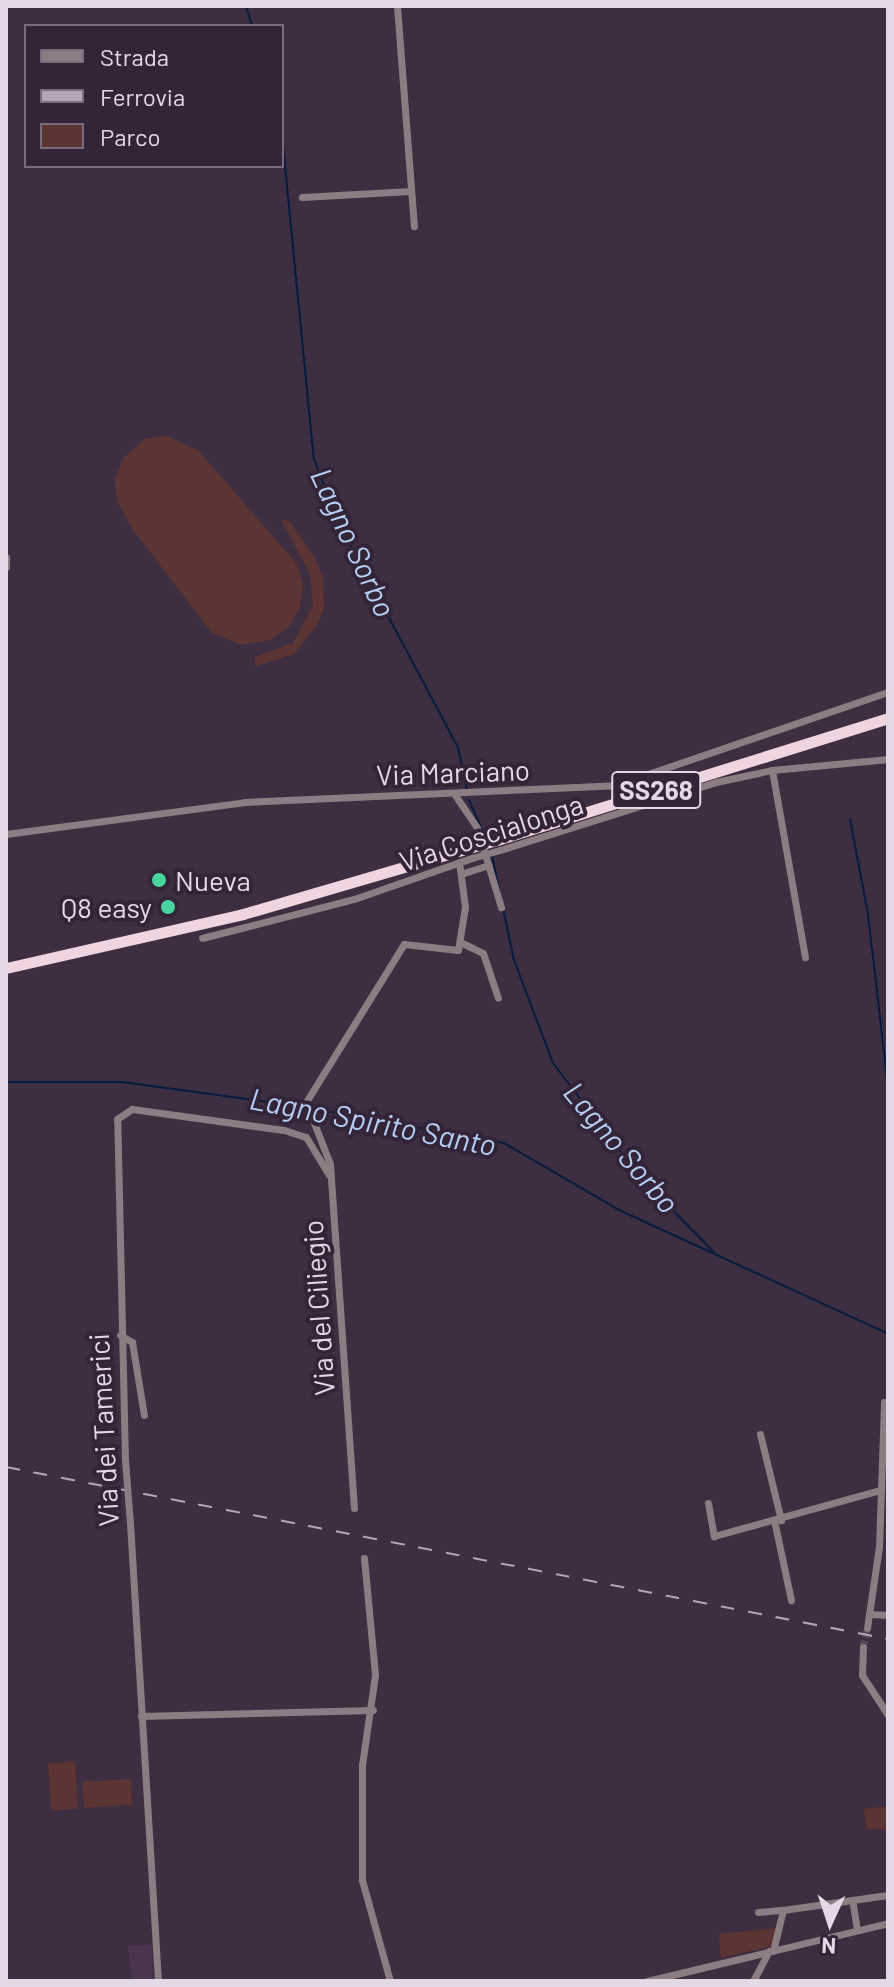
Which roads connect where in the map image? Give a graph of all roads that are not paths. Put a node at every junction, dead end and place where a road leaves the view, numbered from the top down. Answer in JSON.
{"nodes":[{"id":1,"x":397,"y":6,"type":"edge"},
{"id":2,"x":411,"y":191,"type":"junction"},
{"id":3,"x":302,"y":197,"type":"dead end"},
{"id":4,"x":414,"y":226,"type":"dead end"},
{"id":5,"x":6,"y":557,"type":"edge"},
{"id":6,"x":6,"y":567,"type":"edge"},
{"id":7,"x":888,"y":692,"type":"edge"},
{"id":8,"x":888,"y":718,"type":"edge"},
{"id":9,"x":888,"y":759,"type":"edge"},
{"id":10,"x":772,"y":770,"type":"junction"},
{"id":11,"x":455,"y":795,"type":"junction"},
{"id":12,"x":6,"y":834,"type":"edge"},
{"id":13,"x":499,"y":845,"type":"junction"},
{"id":14,"x":472,"y":853,"type":"junction"},
{"id":15,"x":459,"y":862,"type":"junction"},
{"id":16,"x":489,"y":865,"type":"junction"},
{"id":17,"x":461,"y":874,"type":"junction"},
{"id":18,"x":501,"y":907,"type":"dead end"},
{"id":19,"x":202,"y":938,"type":"dead end"},
{"id":20,"x":460,"y":942,"type":"junction"},
{"id":21,"x":805,"y":957,"type":"dead end"},
{"id":22,"x":6,"y":968,"type":"edge"},
{"id":23,"x":498,"y":998,"type":"dead end"},
{"id":24,"x":330,"y":1177,"type":"junction"},
{"id":25,"x":120,"y":1335,"type":"junction"},
{"id":26,"x":884,"y":1402,"type":"dead end"},
{"id":27,"x":144,"y":1415,"type":"dead end"},
{"id":28,"x":760,"y":1434,"type":"dead end"},
{"id":29,"x":885,"y":1442,"type":"edge"},
{"id":30,"x":880,"y":1490,"type":"junction"},
{"id":31,"x":708,"y":1503,"type":"dead end"},
{"id":32,"x":354,"y":1508,"type":"dead end"},
{"id":33,"x":884,"y":1519,"type":"edge"},
{"id":34,"x":778,"y":1520,"type":"junction"},
{"id":35,"x":364,"y":1558,"type":"dead end"},
{"id":36,"x":791,"y":1600,"type":"dead end"},
{"id":37,"x":870,"y":1614,"type":"junction"},
{"id":38,"x":888,"y":1615,"type":"edge"},
{"id":39,"x":867,"y":1628,"type":"tunnel mouth"},
{"id":40,"x":863,"y":1647,"type":"tunnel mouth"},
{"id":41,"x":373,"y":1710,"type":"junction"},
{"id":42,"x":888,"y":1715,"type":"edge"},
{"id":43,"x":141,"y":1716,"type":"junction"},
{"id":44,"x":888,"y":1895,"type":"edge"},
{"id":45,"x":852,"y":1900,"type":"junction"},
{"id":46,"x":783,"y":1910,"type":"junction"},
{"id":47,"x":758,"y":1912,"type":"dead end"},
{"id":48,"x":888,"y":1923,"type":"edge"},
{"id":49,"x":857,"y":1930,"type":"junction"},
{"id":50,"x":771,"y":1951,"type":"junction"},
{"id":51,"x":158,"y":1981,"type":"edge"},
{"id":52,"x":390,"y":1981,"type":"edge"},
{"id":53,"x":647,"y":1981,"type":"edge"},
{"id":54,"x":753,"y":1981,"type":"edge"}],
"edges":[{"from":1,"to":2,"type":"street"},
{"from":2,"to":3,"type":"street"},
{"from":2,"to":4,"type":"street"},
{"from":5,"to":6,"type":"street"},
{"from":7,"to":11,"type":"street","name":"Via Marciano"},
{"from":8,"to":13,"type":"highway","number":"SS268"},
{"from":9,"to":10,"type":"street","name":"Via Coscialonga"},
{"from":10,"to":13,"type":"street","name":"Via Coscialonga"},
{"from":10,"to":21,"type":"street"},
{"from":11,"to":12,"type":"street","name":"Via Marciano"},
{"from":11,"to":16,"type":"street"},
{"from":13,"to":14,"type":"highway","number":"SS268","bridge":true},
{"from":14,"to":15,"type":"street","name":"Via Coscialonga"},
{"from":14,"to":22,"type":"highway","number":"SS268"},
{"from":15,"to":17,"type":"street"},
{"from":15,"to":19,"type":"street","name":"Via Coscialonga"},
{"from":16,"to":17,"type":"street"},
{"from":16,"to":18,"type":"street"},
{"from":17,"to":20,"type":"street"},
{"from":20,"to":23,"type":"street"},
{"from":20,"to":24,"type":"street","name":"Via del Ciliegio"},
{"from":24,"to":25,"type":"street","name":"Via dei Tamerici"},
{"from":24,"to":32,"type":"street","name":"Via del Ciliegio"},
{"from":25,"to":27,"type":"street"},
{"from":25,"to":43,"type":"street","name":"Via dei Tamerici","bridge":true},
{"from":26,"to":29,"type":"street"},
{"from":28,"to":34,"type":"street"},
{"from":29,"to":30,"type":"street"},
{"from":30,"to":33,"type":"street"},
{"from":30,"to":34,"type":"street"},
{"from":31,"to":34,"type":"street"},
{"from":33,"to":37,"type":"street"},
{"from":34,"to":36,"type":"street"},
{"from":35,"to":41,"type":"street"},
{"from":37,"to":38,"type":"street"},
{"from":37,"to":39,"type":"street"},
{"from":40,"to":42,"type":"street"},
{"from":41,"to":43,"type":"street"},
{"from":41,"to":52,"type":"street"},
{"from":43,"to":51,"type":"street","name":"Via dei Tamerici"},
{"from":44,"to":45,"type":"street"},
{"from":45,"to":46,"type":"street"},
{"from":45,"to":49,"type":"street"},
{"from":46,"to":47,"type":"street"},
{"from":46,"to":50,"type":"street"},
{"from":48,"to":49,"type":"street"},
{"from":49,"to":50,"type":"street"},
{"from":50,"to":53,"type":"street"},
{"from":50,"to":54,"type":"street"}]}
